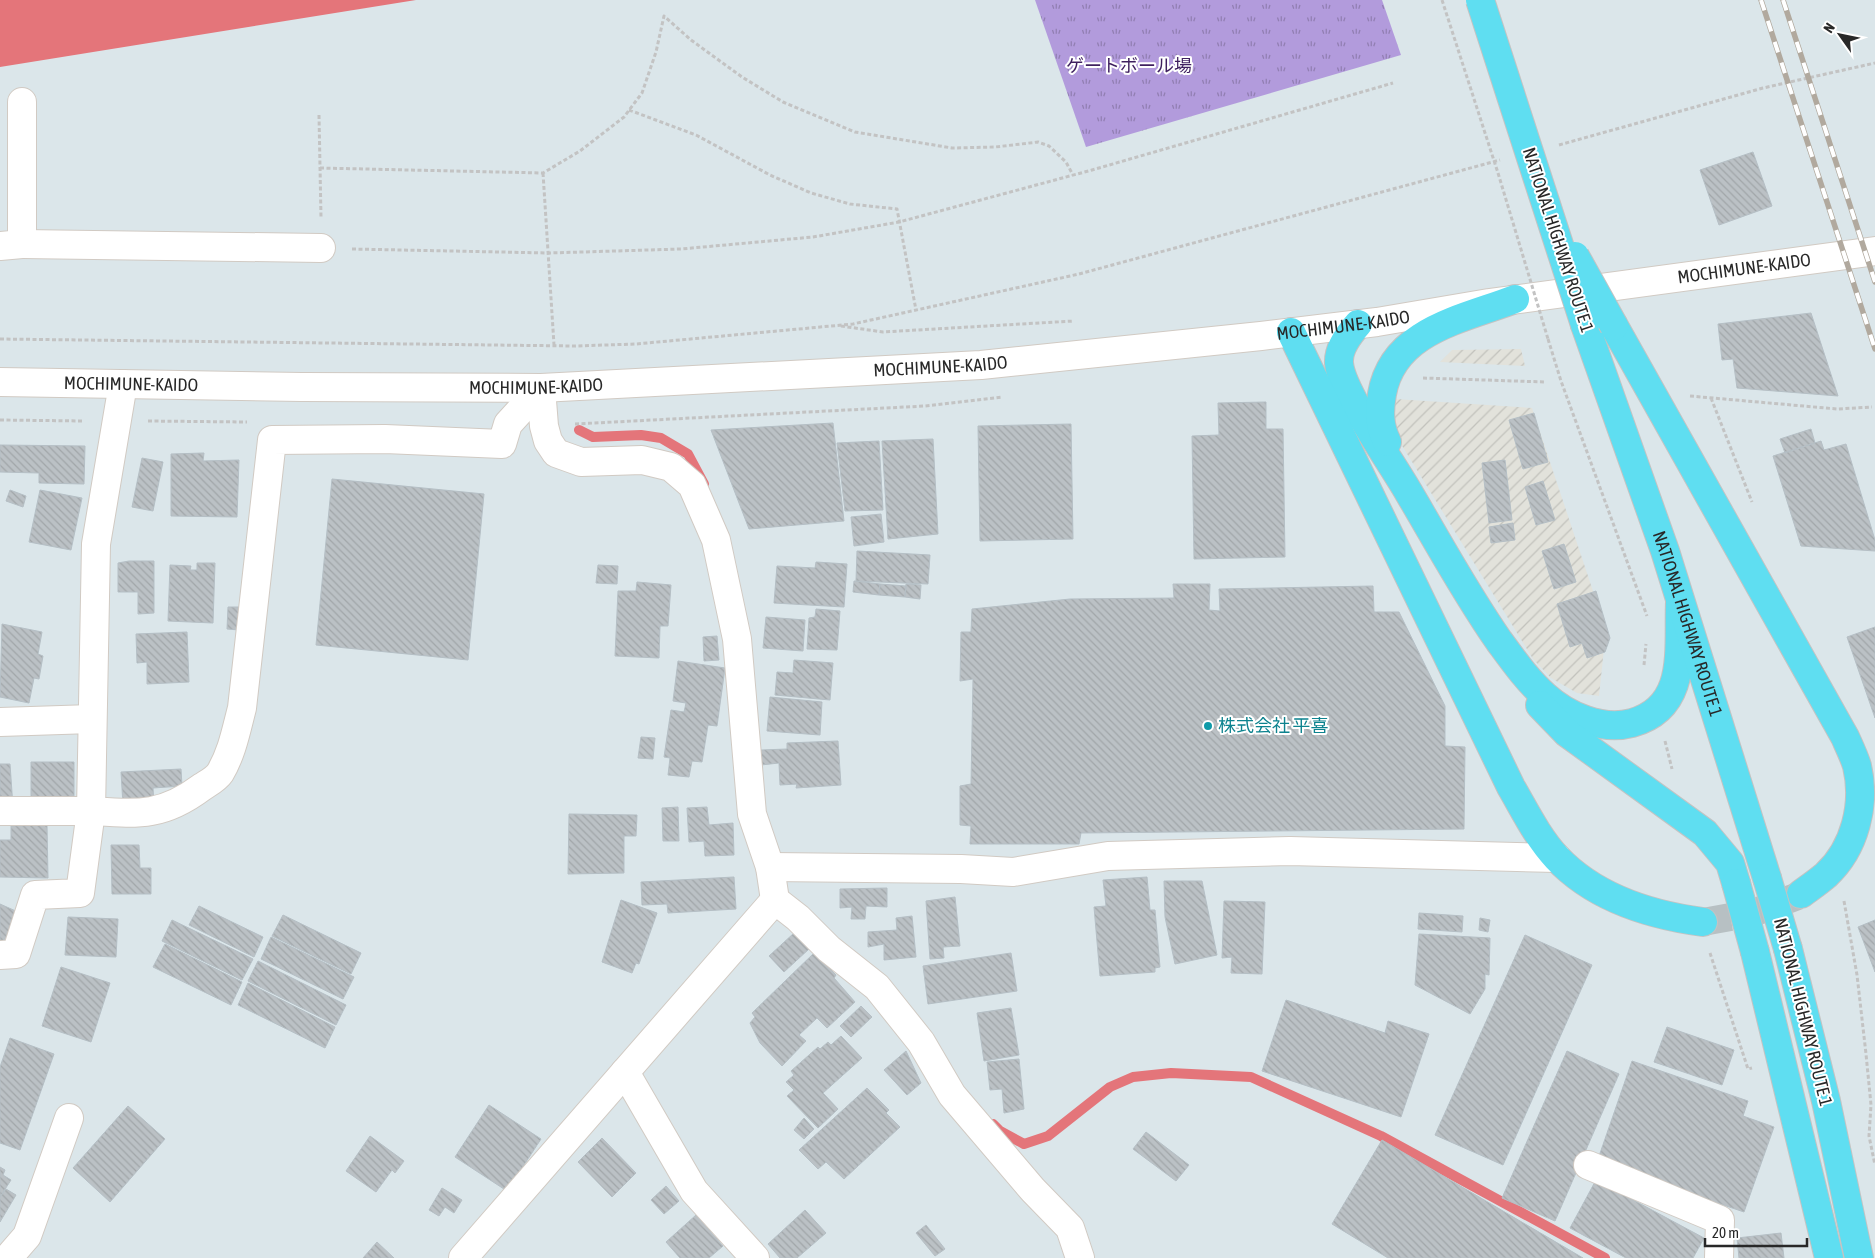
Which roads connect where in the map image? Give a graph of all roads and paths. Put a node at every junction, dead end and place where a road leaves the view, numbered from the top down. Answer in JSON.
{"nodes":[{"id":1,"x":1442,"y":0,"type":"edge"},
{"id":2,"x":1480,"y":0,"type":"edge"},
{"id":3,"x":1875,"y":63,"type":"edge"},
{"id":4,"x":1393,"y":83,"type":"dead end"},
{"id":5,"x":22,"y":102,"type":"dead end"},
{"id":6,"x":629,"y":110,"type":"junction"},
{"id":7,"x":319,"y":115,"type":"dead end"},
{"id":8,"x":1530,"y":155,"type":"junction"},
{"id":9,"x":1494,"y":160,"type":"junction"},
{"id":10,"x":320,"y":168,"type":"junction"},
{"id":11,"x":543,"y":173,"type":"junction"},
{"id":12,"x":1073,"y":175,"type":"junction"},
{"id":13,"x":1540,"y":188,"type":"junction"},
{"id":14,"x":899,"y":222,"type":"junction"},
{"id":15,"x":11,"y":245,"type":"edge"},
{"id":16,"x":321,"y":248,"type":"junction"},
{"id":17,"x":1875,"y":251,"type":"edge"},
{"id":18,"x":549,"y":253,"type":"junction"},
{"id":19,"x":1535,"y":269,"type":"dead end"},
{"id":20,"x":1525,"y":271,"type":"dead end"},
{"id":21,"x":1515,"y":300,"type":"junction"},
{"id":22,"x":916,"y":310,"type":"junction"},
{"id":23,"x":1080,"y":321,"type":"dead end"},
{"id":24,"x":1358,"y":324,"type":"junction"},
{"id":25,"x":835,"y":326,"type":"junction"},
{"id":26,"x":1291,"y":332,"type":"junction"},
{"id":27,"x":0,"y":338,"type":"edge"},
{"id":28,"x":554,"y":345,"type":"junction"},
{"id":29,"x":1414,"y":378,"type":"dead end"},
{"id":30,"x":0,"y":382,"type":"edge"},
{"id":31,"x":1546,"y":382,"type":"dead end"},
{"id":32,"x":123,"y":384,"type":"junction"},
{"id":33,"x":541,"y":388,"type":"junction"},
{"id":34,"x":1690,"y":396,"type":"dead end"},
{"id":35,"x":1004,"y":397,"type":"dead end"},
{"id":36,"x":1711,"y":398,"type":"junction"},
{"id":37,"x":1872,"y":407,"type":"dead end"},
{"id":38,"x":569,"y":424,"type":"dead end"},
{"id":39,"x":1403,"y":483,"type":"junction"},
{"id":40,"x":1753,"y":506,"type":"dead end"},
{"id":41,"x":1680,"y":602,"type":"junction"},
{"id":42,"x":1648,"y":620,"type":"dead end"},
{"id":43,"x":1490,"y":628,"type":"junction"},
{"id":44,"x":1646,"y":637,"type":"dead end"},
{"id":45,"x":1657,"y":710,"type":"junction"},
{"id":46,"x":92,"y":719,"type":"junction"},
{"id":47,"x":0,"y":722,"type":"edge"},
{"id":48,"x":1673,"y":776,"type":"dead end"},
{"id":49,"x":0,"y":811,"type":"edge"},
{"id":50,"x":91,"y":811,"type":"junction"},
{"id":51,"x":1557,"y":858,"type":"junction"},
{"id":52,"x":770,"y":867,"type":"junction"},
{"id":53,"x":1801,"y":894,"type":"tunnel mouth"},
{"id":54,"x":775,"y":900,"type":"junction"},
{"id":55,"x":1844,"y":900,"type":"dead end"},
{"id":56,"x":1705,"y":933,"type":"joint"},
{"id":57,"x":0,"y":955,"type":"edge"},
{"id":58,"x":1756,"y":1067,"type":"dead end"},
{"id":59,"x":625,"y":1072,"type":"junction"},
{"id":60,"x":69,"y":1118,"type":"dead end"},
{"id":61,"x":1588,"y":1165,"type":"dead end"},
{"id":62,"x":1875,"y":1165,"type":"edge"},
{"id":63,"x":8,"y":1258,"type":"edge"},
{"id":64,"x":463,"y":1258,"type":"edge"},
{"id":65,"x":755,"y":1258,"type":"edge"},
{"id":66,"x":1080,"y":1258,"type":"edge"},
{"id":67,"x":1719,"y":1258,"type":"edge"},
{"id":68,"x":1829,"y":1258,"type":"edge"},
{"id":69,"x":1859,"y":1258,"type":"edge"}],
"edges":[{"from":1,"to":9,"type":"path"},
{"from":2,"to":8,"type":"highway","name":"NATIONAL HIGHWAY ROUTE 1","bridge":true},
{"from":3,"to":8,"type":"path"},
{"from":4,"to":12,"type":"path"},
{"from":5,"to":15,"type":"street"},
{"from":6,"to":11,"type":"path"},
{"from":6,"to":12,"type":"path"},
{"from":6,"to":14,"type":"path"},
{"from":7,"to":10,"type":"path"},
{"from":8,"to":9,"type":"path"},
{"from":8,"to":13,"type":"highway","name":"NATIONAL HIGHWAY ROUTE 1","bridge":true},
{"from":9,"to":22,"type":"path"},
{"from":9,"to":42,"type":"path","bridge":true},
{"from":10,"to":11,"type":"path"},
{"from":10,"to":16,"type":"path"},
{"from":11,"to":18,"type":"path"},
{"from":12,"to":14,"type":"path"},
{"from":13,"to":41,"type":"highway","name":"NATIONAL HIGHWAY ROUTE 1","bridge":true},
{"from":13,"to":53,"type":"highway","bridge":true},
{"from":14,"to":18,"type":"path"},
{"from":14,"to":22,"type":"path"},
{"from":15,"to":16,"type":"street"},
{"from":16,"to":18,"type":"path"},
{"from":17,"to":21,"type":"street","name":"MOCHIMUNE-KAIDO"},
{"from":18,"to":28,"type":"path"},
{"from":19,"to":20,"type":"path"},
{"from":21,"to":24,"type":"street","name":"MOCHIMUNE-KAIDO"},
{"from":21,"to":39,"type":"highway"},
{"from":22,"to":25,"type":"path"},
{"from":23,"to":25,"type":"path"},
{"from":24,"to":26,"type":"street","name":"MOCHIMUNE-KAIDO"},
{"from":24,"to":39,"type":"highway"},
{"from":25,"to":28,"type":"path"},
{"from":26,"to":33,"type":"street","name":"MOCHIMUNE-KAIDO"},
{"from":26,"to":51,"type":"highway"},
{"from":27,"to":28,"type":"path"},
{"from":29,"to":31,"type":"path"},
{"from":30,"to":32,"type":"street","name":"MOCHIMUNE-KAIDO"},
{"from":32,"to":33,"type":"street","name":"MOCHIMUNE-KAIDO"},
{"from":32,"to":46,"type":"street"},
{"from":33,"to":50,"type":"street"},
{"from":33,"to":52,"type":"street"},
{"from":34,"to":36,"type":"path"},
{"from":35,"to":38,"type":"path"},
{"from":36,"to":37,"type":"path"},
{"from":36,"to":40,"type":"path"},
{"from":39,"to":43,"type":"highway"},
{"from":41,"to":45,"type":"highway"},
{"from":41,"to":69,"type":"highway","name":"NATIONAL HIGHWAY ROUTE 1","bridge":true},
{"from":43,"to":45,"type":"highway"},
{"from":43,"to":68,"type":"highway","bridge":true},
{"from":44,"to":45,"type":"path"},
{"from":45,"to":48,"type":"path"},
{"from":46,"to":47,"type":"street"},
{"from":46,"to":50,"type":"street"},
{"from":49,"to":50,"type":"street"},
{"from":50,"to":57,"type":"street"},
{"from":51,"to":52,"type":"street"},
{"from":51,"to":56,"type":"highway"},
{"from":52,"to":54,"type":"street"},
{"from":54,"to":59,"type":"street"},
{"from":54,"to":66,"type":"street"},
{"from":55,"to":62,"type":"path"},
{"from":56,"to":58,"type":"path"},
{"from":59,"to":64,"type":"street"},
{"from":59,"to":65,"type":"street"},
{"from":60,"to":63,"type":"street"},
{"from":61,"to":67,"type":"street"}]}
